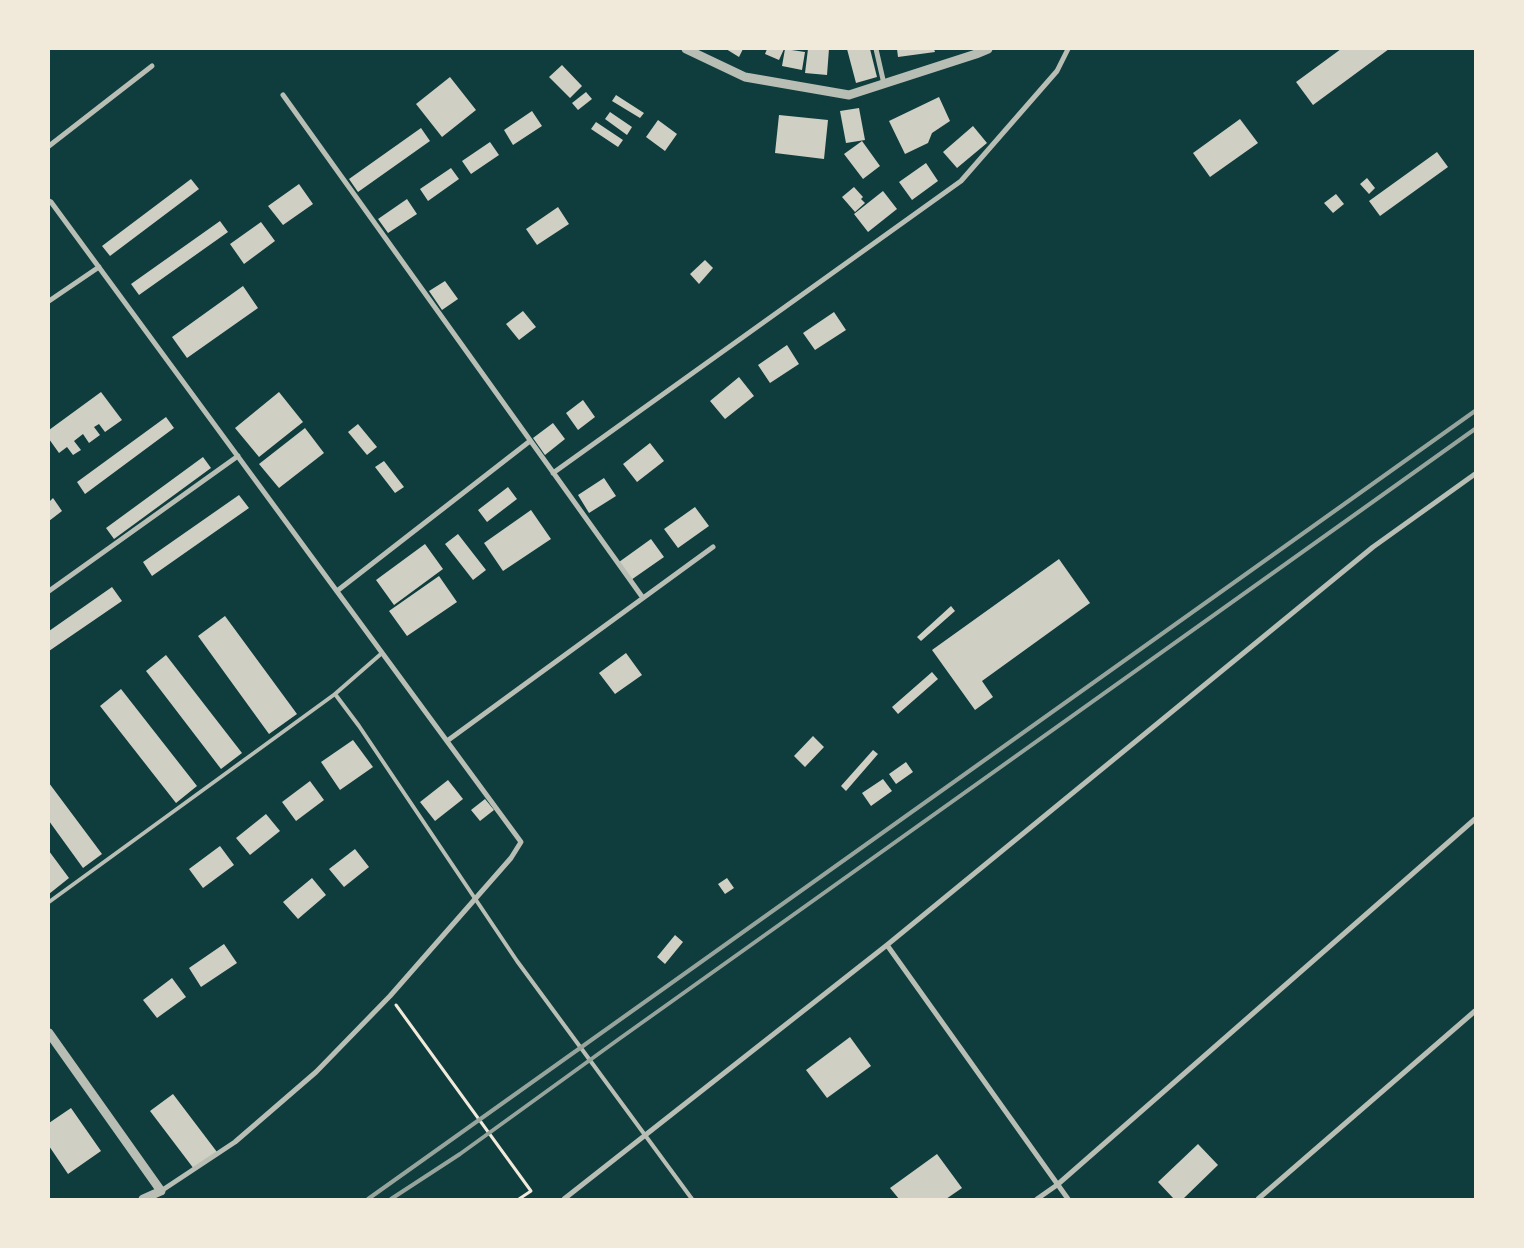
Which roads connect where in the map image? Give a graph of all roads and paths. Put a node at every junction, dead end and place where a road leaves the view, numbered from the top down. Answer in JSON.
{"nodes":[{"id":1,"x":686,"y":49,"type":"edge"},
{"id":2,"x":876,"y":49,"type":"edge"},
{"id":3,"x":988,"y":49,"type":"edge"},
{"id":4,"x":1068,"y":49,"type":"edge"},
{"id":5,"x":152,"y":66,"type":"dead end"},
{"id":6,"x":884,"y":84,"type":"junction"},
{"id":7,"x":283,"y":95,"type":"dead end"},
{"id":8,"x":49,"y":146,"type":"edge"},
{"id":9,"x":49,"y":201,"type":"edge"},
{"id":10,"x":98,"y":267,"type":"junction"},
{"id":11,"x":49,"y":302,"type":"edge"},
{"id":12,"x":530,"y":441,"type":"junction"},
{"id":13,"x":238,"y":456,"type":"junction"},
{"id":14,"x":553,"y":473,"type":"junction"},
{"id":15,"x":1475,"y":474,"type":"edge"},
{"id":16,"x":713,"y":547,"type":"dead end"},
{"id":17,"x":49,"y":591,"type":"edge"},
{"id":18,"x":336,"y":591,"type":"junction"},
{"id":19,"x":643,"y":598,"type":"junction"},
{"id":20,"x":382,"y":653,"type":"junction"},
{"id":21,"x":335,"y":694,"type":"junction"},
{"id":22,"x":447,"y":741,"type":"junction"},
{"id":23,"x":1475,"y":819,"type":"edge"},
{"id":24,"x":49,"y":902,"type":"edge"},
{"id":25,"x":887,"y":945,"type":"junction"},
{"id":26,"x":390,"y":996,"type":"junction"},
{"id":27,"x":1475,"y":1011,"type":"edge"},
{"id":28,"x":49,"y":1033,"type":"edge"},
{"id":29,"x":1057,"y":1184,"type":"junction"},
{"id":30,"x":161,"y":1192,"type":"junction"},
{"id":31,"x":144,"y":1199,"type":"edge"},
{"id":32,"x":519,"y":1199,"type":"edge"},
{"id":33,"x":564,"y":1199,"type":"edge"},
{"id":34,"x":692,"y":1199,"type":"edge"},
{"id":35,"x":1037,"y":1199,"type":"edge"},
{"id":36,"x":1068,"y":1199,"type":"edge"},
{"id":37,"x":1258,"y":1199,"type":"edge"}],
"edges":[{"from":1,"to":6,"type":"street"},
{"from":2,"to":6,"type":"street"},
{"from":3,"to":6,"type":"street"},
{"from":4,"to":14,"type":"street"},
{"from":5,"to":8,"type":"street"},
{"from":7,"to":12,"type":"street"},
{"from":9,"to":10,"type":"street"},
{"from":10,"to":11,"type":"street"},
{"from":10,"to":13,"type":"street"},
{"from":12,"to":14,"type":"street"},
{"from":12,"to":18,"type":"street"},
{"from":13,"to":17,"type":"street"},
{"from":13,"to":18,"type":"street"},
{"from":14,"to":19,"type":"street"},
{"from":15,"to":25,"type":"street"},
{"from":16,"to":19,"type":"street"},
{"from":18,"to":20,"type":"street"},
{"from":19,"to":22,"type":"street"},
{"from":20,"to":21,"type":"lane"},
{"from":20,"to":22,"type":"street"},
{"from":21,"to":24,"type":"lane"},
{"from":21,"to":34,"type":"lane"},
{"from":22,"to":26,"type":"street"},
{"from":23,"to":29,"type":"street"},
{"from":25,"to":29,"type":"street"},
{"from":25,"to":33,"type":"street"},
{"from":26,"to":30,"type":"street"},
{"from":26,"to":32,"type":"path"},
{"from":27,"to":37,"type":"street"},
{"from":28,"to":30,"type":"street"},
{"from":29,"to":35,"type":"street"},
{"from":29,"to":36,"type":"street"},
{"from":30,"to":31,"type":"street"}]}
